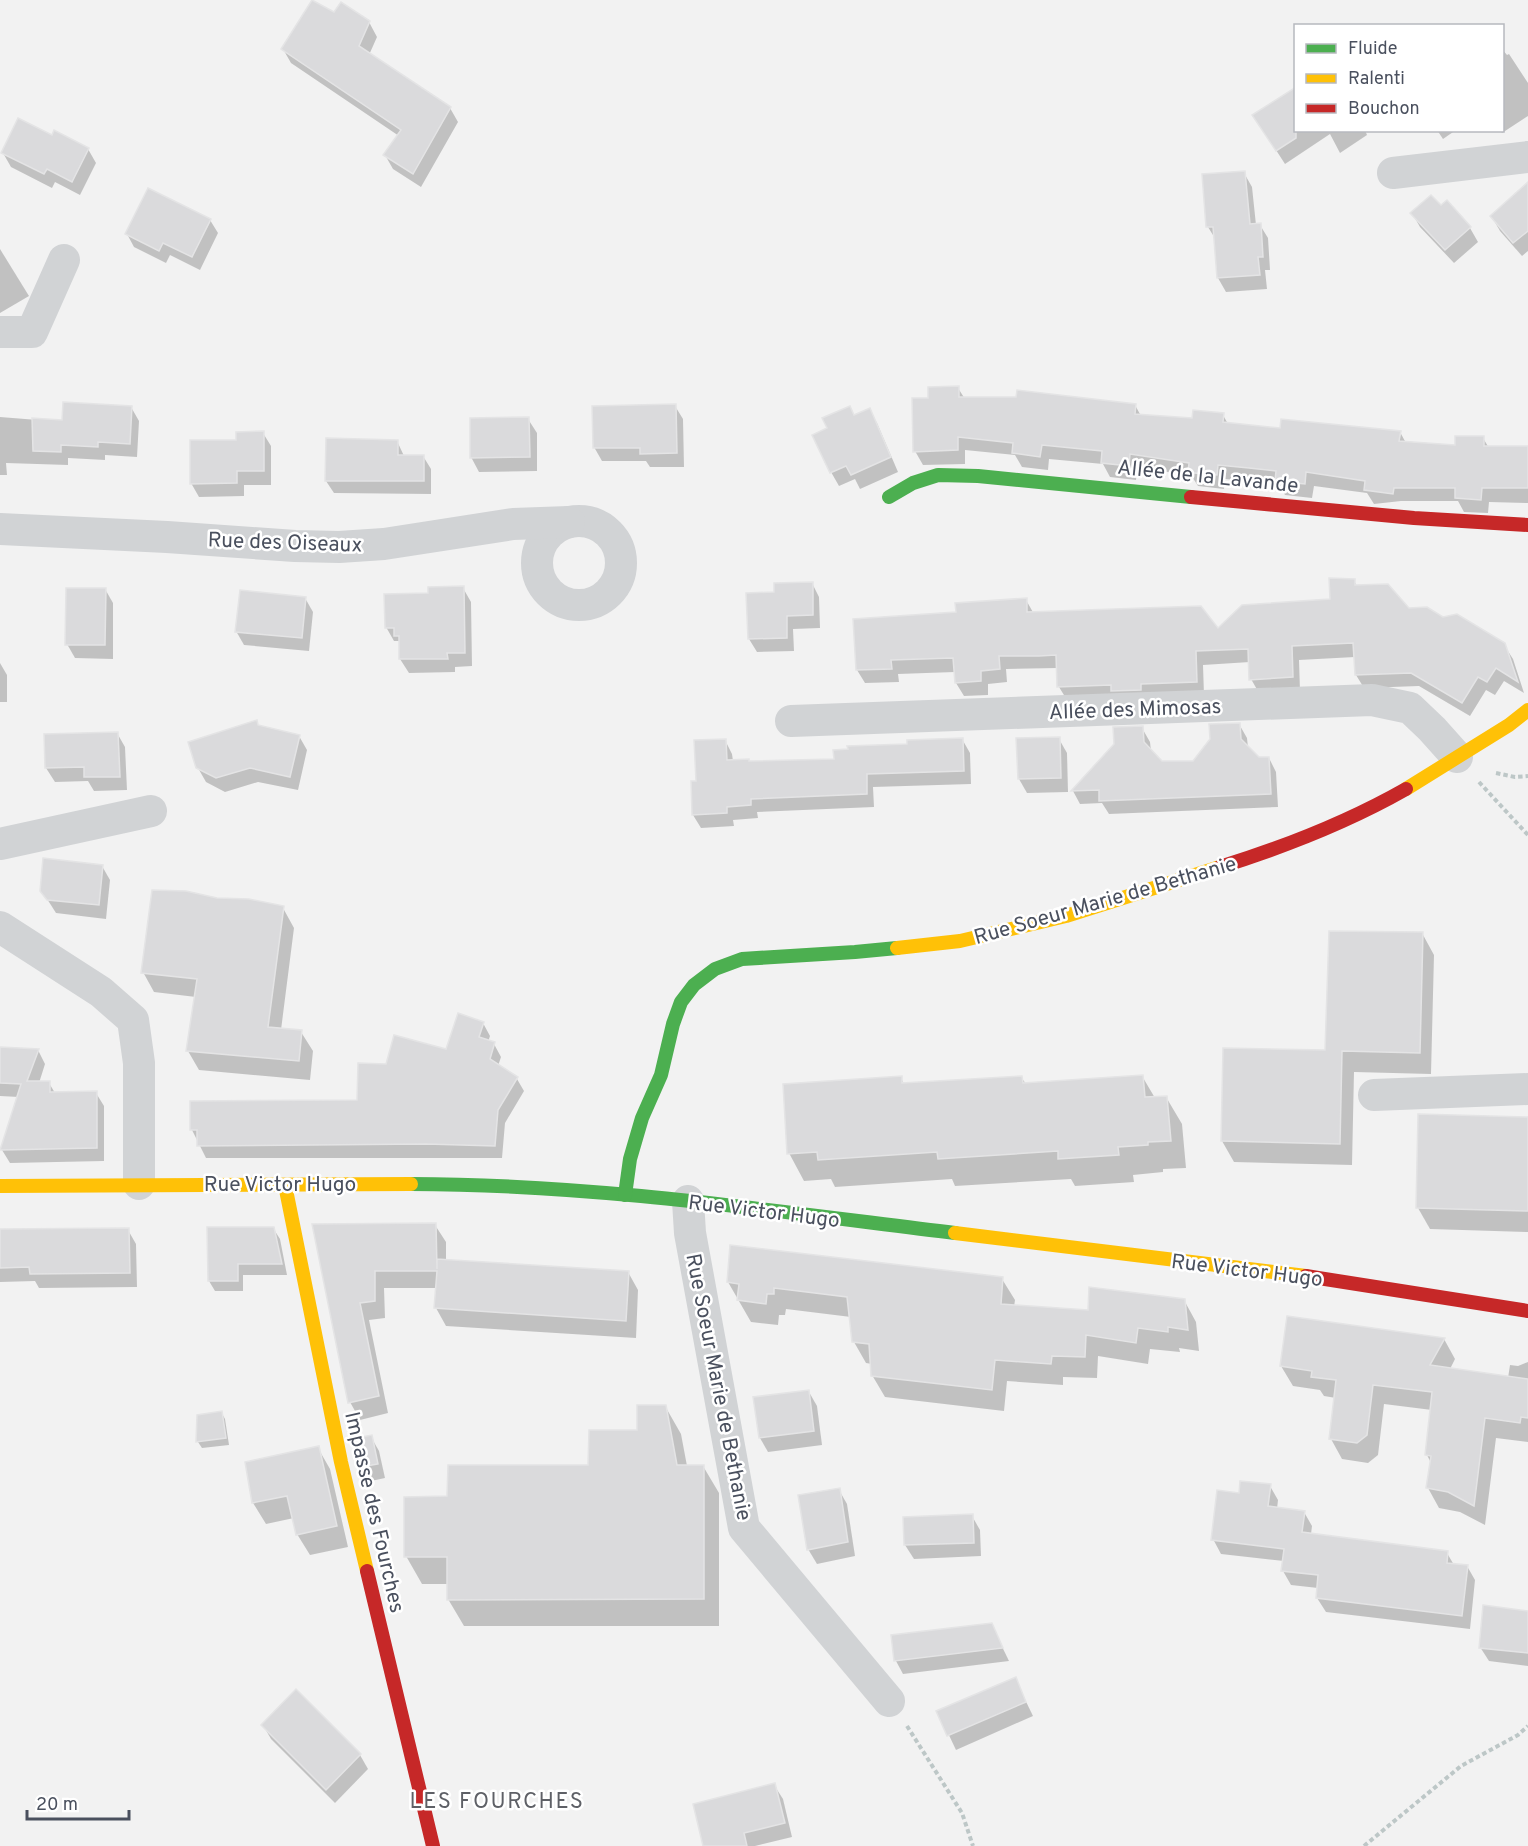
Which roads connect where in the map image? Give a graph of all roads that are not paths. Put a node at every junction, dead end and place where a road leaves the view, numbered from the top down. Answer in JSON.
{"nodes":[{"id":1,"x":1528,"y":157,"type":"edge"},
{"id":2,"x":1393,"y":173,"type":"dead end"},
{"id":3,"x":64,"y":260,"type":"dead end"},
{"id":4,"x":0,"y":332,"type":"edge"},
{"id":5,"x":889,"y":497,"type":"dead end"},
{"id":6,"x":569,"y":522,"type":"dead end"},
{"id":7,"x":1528,"y":525,"type":"edge"},
{"id":8,"x":0,"y":529,"type":"edge"},
{"id":9,"x":1528,"y":710,"type":"edge"},
{"id":10,"x":791,"y":721,"type":"dead end"},
{"id":11,"x":1456,"y":757,"type":"junction"},
{"id":12,"x":151,"y":811,"type":"dead end"},
{"id":13,"x":0,"y":844,"type":"edge"},
{"id":14,"x":0,"y":927,"type":"edge"},
{"id":15,"x":1528,"y":1089,"type":"edge"},
{"id":16,"x":1374,"y":1095,"type":"dead end"},
{"id":17,"x":140,"y":1184,"type":"junction"},
{"id":18,"x":285,"y":1185,"type":"junction"},
{"id":19,"x":0,"y":1186,"type":"edge"},
{"id":20,"x":625,"y":1195,"type":"junction"},
{"id":21,"x":688,"y":1201,"type":"junction"},
{"id":22,"x":1526,"y":1306,"type":"edge"},
{"id":23,"x":889,"y":1701,"type":"road end"},
{"id":24,"x":433,"y":1846,"type":"edge"}],
"edges":[{"from":1,"to":2,"type":"street"},
{"from":3,"to":4,"type":"street"},
{"from":5,"to":7,"type":"street","name":"Allée de la Lavande"},
{"from":6,"to":8,"type":"street","name":"Rue des Oiseaux"},
{"from":9,"to":11,"type":"street","name":"Rue Soeur Marie de Bethanie"},
{"from":10,"to":11,"type":"street","name":"Allée des Mimosas"},
{"from":11,"to":20,"type":"street","name":"Rue Soeur Marie de Bethanie"},
{"from":12,"to":13,"type":"street"},
{"from":14,"to":17,"type":"street"},
{"from":15,"to":16,"type":"street"},
{"from":17,"to":18,"type":"street","name":"Rue Victor Hugo"},
{"from":17,"to":19,"type":"street","name":"Rue Victor Hugo"},
{"from":18,"to":20,"type":"street","name":"Rue Victor Hugo"},
{"from":18,"to":24,"type":"street","name":"Impasse des Fourches"},
{"from":20,"to":21,"type":"street","name":"Rue Victor Hugo"},
{"from":21,"to":22,"type":"street","name":"Rue Victor Hugo"},
{"from":21,"to":23,"type":"street","name":"Rue Soeur Marie de Bethanie"}]}
